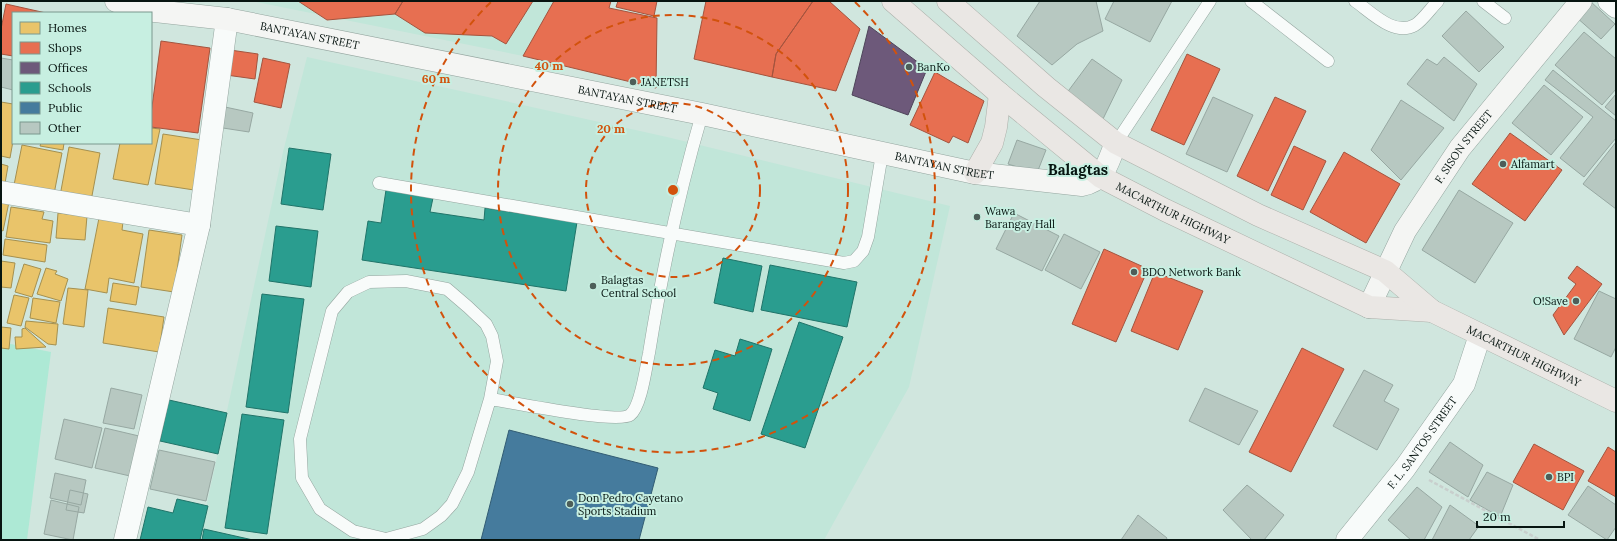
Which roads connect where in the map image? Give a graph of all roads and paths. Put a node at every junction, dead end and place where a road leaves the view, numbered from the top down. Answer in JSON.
{"nodes":[{"id":1,"x":116,"y":1,"type":"edge"},
{"id":2,"x":893,"y":1,"type":"edge"},
{"id":3,"x":948,"y":1,"type":"edge"},
{"id":4,"x":1210,"y":1,"type":"edge"},
{"id":5,"x":1251,"y":1,"type":"edge"},
{"id":6,"x":1355,"y":1,"type":"edge"},
{"id":7,"x":1438,"y":1,"type":"edge"},
{"id":8,"x":1483,"y":1,"type":"edge"},
{"id":9,"x":1581,"y":1,"type":"edge"},
{"id":10,"x":1609,"y":1,"type":"edge"},
{"id":11,"x":156,"y":6,"type":"edge"},
{"id":12,"x":1616,"y":8,"type":"edge"},
{"id":13,"x":1505,"y":18,"type":"dead end"},
{"id":14,"x":227,"y":19,"type":"junction"},
{"id":15,"x":1328,"y":61,"type":"dead end"},
{"id":16,"x":1000,"y":94,"type":"junction"},
{"id":17,"x":702,"y":114,"type":"junction"},
{"id":18,"x":1116,"y":143,"type":"junction"},
{"id":19,"x":882,"y":154,"type":"junction"},
{"id":20,"x":975,"y":173,"type":"junction"},
{"id":21,"x":1101,"y":177,"type":"junction"},
{"id":22,"x":379,"y":183,"type":"dead end"},
{"id":23,"x":1,"y":192,"type":"edge"},
{"id":24,"x":199,"y":225,"type":"junction"},
{"id":25,"x":671,"y":232,"type":"junction"},
{"id":26,"x":1386,"y":271,"type":"junction"},
{"id":27,"x":1369,"y":307,"type":"junction"},
{"id":28,"x":1432,"y":311,"type":"junction"},
{"id":29,"x":1480,"y":335,"type":"junction"},
{"id":30,"x":490,"y":398,"type":"junction"},
{"id":31,"x":1616,"y":401,"type":"edge"},
{"id":32,"x":1405,"y":468,"type":"junction"},
{"id":33,"x":125,"y":540,"type":"edge"},
{"id":34,"x":1347,"y":540,"type":"edge"},
{"id":35,"x":1540,"y":540,"type":"edge"}],
"edges":[{"from":1,"to":11,"type":"main road","name":"BANTAYAN STREET"},
{"from":2,"to":16,"type":"highway","name":"MACARTHUR HIGHWAY"},
{"from":3,"to":18,"type":"highway","name":"MACARTHUR HIGHWAY"},
{"from":4,"to":18,"type":"lane"},
{"from":5,"to":15,"type":"lane"},
{"from":6,"to":7,"type":"lane"},
{"from":8,"to":13,"type":"lane"},
{"from":9,"to":26,"type":"main road","name":"F. SISON STREET"},
{"from":10,"to":12,"type":"street"},
{"from":11,"to":14,"type":"main road","name":"BANTAYAN STREET"},
{"from":14,"to":17,"type":"main road","name":"BANTAYAN STREET"},
{"from":14,"to":24,"type":"street"},
{"from":16,"to":20,"type":"highway"},
{"from":16,"to":21,"type":"highway","name":"MACARTHUR HIGHWAY"},
{"from":17,"to":19,"type":"main road","name":"BANTAYAN STREET"},
{"from":17,"to":25,"type":"lane"},
{"from":18,"to":21,"type":"main road"},
{"from":18,"to":26,"type":"highway","name":"MACARTHUR HIGHWAY"},
{"from":19,"to":20,"type":"main road","name":"BANTAYAN STREET"},
{"from":19,"to":25,"type":"lane"},
{"from":20,"to":21,"type":"main road","name":"BANTAYAN STREET"},
{"from":21,"to":27,"type":"highway","name":"MACARTHUR HIGHWAY"},
{"from":22,"to":25,"type":"lane"},
{"from":23,"to":24,"type":"street"},
{"from":24,"to":33,"type":"street"},
{"from":25,"to":30,"type":"lane"},
{"from":26,"to":27,"type":"main road","name":"F. SISON STREET"},
{"from":26,"to":28,"type":"highway","name":"MACARTHUR HIGHWAY"},
{"from":27,"to":28,"type":"highway","name":"MACARTHUR HIGHWAY"},
{"from":28,"to":29,"type":"highway","name":"MACARTHUR HIGHWAY"},
{"from":29,"to":31,"type":"highway","name":"MACARTHUR HIGHWAY"},
{"from":29,"to":32,"type":"street","name":"F. L. SANTOS STREET"},
{"from":30,"to":30,"type":"lane"},
{"from":32,"to":34,"type":"street","name":"F. L. SANTOS STREET"},
{"from":32,"to":35,"type":"path"}]}
